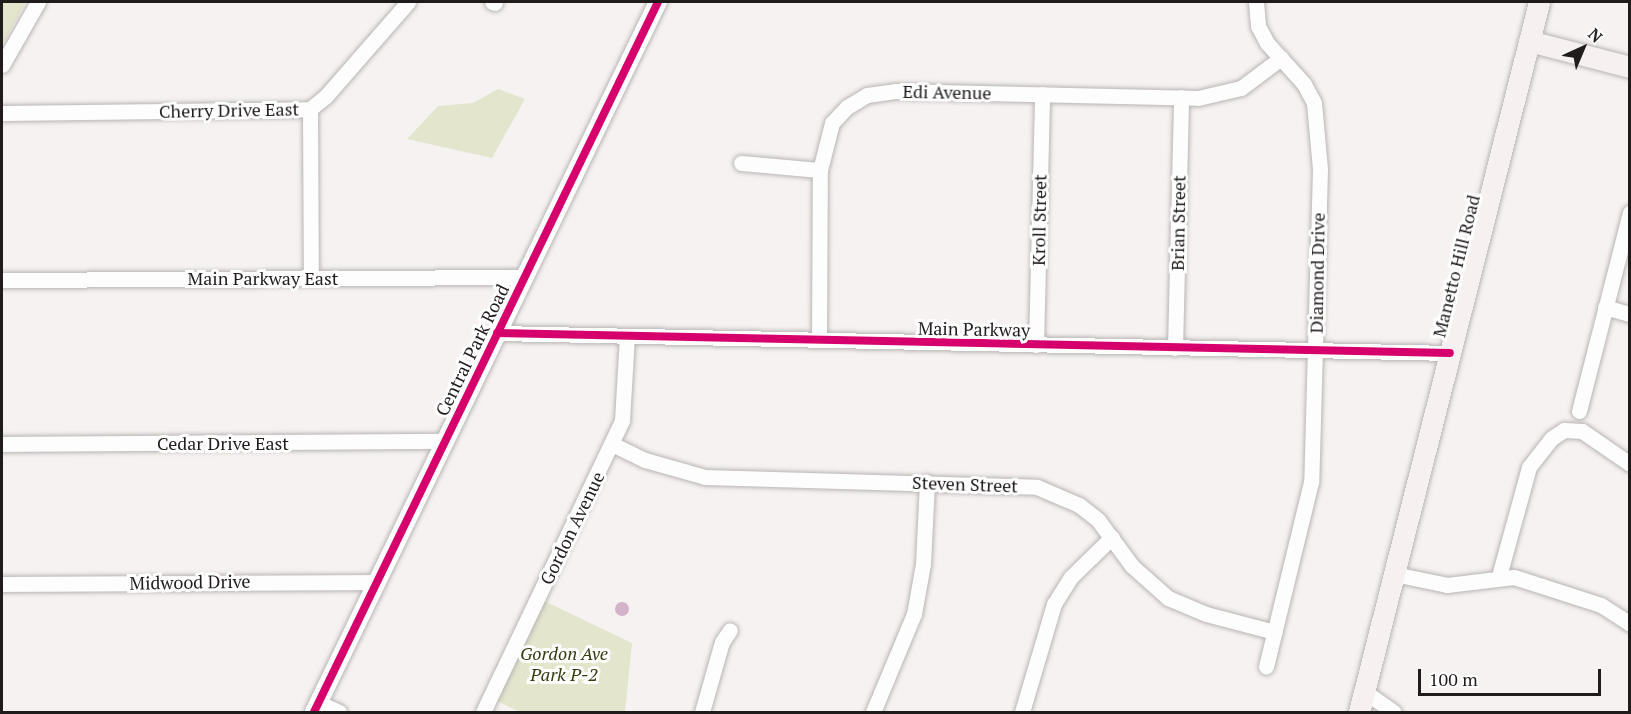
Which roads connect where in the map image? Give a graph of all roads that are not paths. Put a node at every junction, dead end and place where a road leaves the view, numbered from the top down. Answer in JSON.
{"nodes":[{"id":1,"x":38,"y":2,"type":"edge"},
{"id":2,"x":408,"y":2,"type":"edge"},
{"id":3,"x":658,"y":2,"type":"edge"},
{"id":4,"x":1256,"y":2,"type":"edge"},
{"id":5,"x":1539,"y":2,"type":"edge"},
{"id":6,"x":1529,"y":41,"type":"junction"},
{"id":7,"x":1281,"y":58,"type":"junction"},
{"id":8,"x":2,"y":65,"type":"edge"},
{"id":9,"x":1629,"y":67,"type":"edge"},
{"id":10,"x":1042,"y":94,"type":"junction"},
{"id":11,"x":1181,"y":97,"type":"junction"},
{"id":12,"x":310,"y":109,"type":"junction"},
{"id":13,"x":2,"y":113,"type":"edge"},
{"id":14,"x":741,"y":163,"type":"dead end"},
{"id":15,"x":820,"y":170,"type":"junction"},
{"id":16,"x":1629,"y":212,"type":"edge"},
{"id":17,"x":311,"y":277,"type":"junction"},
{"id":18,"x":524,"y":277,"type":"junction"},
{"id":19,"x":2,"y":279,"type":"edge"},
{"id":20,"x":1605,"y":307,"type":"junction"},
{"id":21,"x":1629,"y":314,"type":"edge"},
{"id":22,"x":497,"y":333,"type":"junction"},
{"id":23,"x":627,"y":336,"type":"junction"},
{"id":24,"x":819,"y":340,"type":"junction"},
{"id":25,"x":1036,"y":345,"type":"junction"},
{"id":26,"x":1175,"y":348,"type":"junction"},
{"id":27,"x":1315,"y":352,"type":"junction"},
{"id":28,"x":1450,"y":353,"type":"junction"},
{"id":29,"x":1580,"y":411,"type":"dead end"},
{"id":30,"x":444,"y":441,"type":"junction"},
{"id":31,"x":2,"y":444,"type":"edge"},
{"id":32,"x":612,"y":444,"type":"junction"},
{"id":33,"x":1629,"y":464,"type":"edge"},
{"id":34,"x":927,"y":482,"type":"junction"},
{"id":35,"x":1112,"y":537,"type":"junction"},
{"id":36,"x":1394,"y":574,"type":"junction"},
{"id":37,"x":1499,"y":576,"type":"junction"},
{"id":38,"x":378,"y":582,"type":"junction"},
{"id":39,"x":2,"y":584,"type":"edge"},
{"id":40,"x":1629,"y":624,"type":"edge"},
{"id":41,"x":730,"y":630,"type":"dead end"},
{"id":42,"x":1275,"y":632,"type":"junction"},
{"id":43,"x":1266,"y":667,"type":"dead end"},
{"id":44,"x":1362,"y":702,"type":"edge"},
{"id":45,"x":317,"y":708,"type":"edge"},
{"id":46,"x":339,"y":712,"type":"edge"},
{"id":47,"x":483,"y":712,"type":"edge"},
{"id":48,"x":702,"y":712,"type":"edge"},
{"id":49,"x":873,"y":712,"type":"edge"},
{"id":50,"x":1022,"y":712,"type":"edge"},
{"id":51,"x":1394,"y":712,"type":"edge"}],
"edges":[{"from":1,"to":8,"type":"street"},
{"from":2,"to":12,"type":"street","name":"Cherry Drive East"},
{"from":3,"to":18,"type":"street","name":"Central Park Road"},
{"from":4,"to":7,"type":"street","name":"Diamond Drive"},
{"from":5,"to":6,"type":"main road","name":"Manetto Hill Road"},
{"from":6,"to":9,"type":"main road"},
{"from":6,"to":28,"type":"main road","name":"Manetto Hill Road"},
{"from":7,"to":11,"type":"street","name":"Edi Avenue"},
{"from":7,"to":27,"type":"street","name":"Diamond Drive"},
{"from":10,"to":11,"type":"street","name":"Edi Avenue"},
{"from":10,"to":15,"type":"street","name":"Edi Avenue"},
{"from":10,"to":25,"type":"street","name":"Kroll Street"},
{"from":11,"to":26,"type":"street","name":"Brian Street"},
{"from":12,"to":13,"type":"street","name":"Cherry Drive East"},
{"from":12,"to":17,"type":"street"},
{"from":14,"to":15,"type":"street"},
{"from":15,"to":24,"type":"street","name":"Edi Avenue"},
{"from":16,"to":20,"type":"street"},
{"from":17,"to":18,"type":"street","name":"Main Parkway East"},
{"from":17,"to":19,"type":"street","name":"Main Parkway East"},
{"from":18,"to":22,"type":"street","name":"Central Park Road"},
{"from":20,"to":21,"type":"street"},
{"from":20,"to":29,"type":"street"},
{"from":22,"to":23,"type":"street","name":"Main Parkway"},
{"from":22,"to":30,"type":"street","name":"Central Park Road"},
{"from":23,"to":24,"type":"street","name":"Main Parkway"},
{"from":23,"to":32,"type":"street","name":"Gordon Avenue"},
{"from":24,"to":25,"type":"street","name":"Main Parkway"},
{"from":25,"to":26,"type":"street","name":"Main Parkway"},
{"from":26,"to":27,"type":"street","name":"Main Parkway"},
{"from":27,"to":28,"type":"street","name":"Main Parkway"},
{"from":27,"to":42,"type":"street","name":"Diamond Drive"},
{"from":28,"to":36,"type":"main road","name":"Manetto Hill Road"},
{"from":30,"to":31,"type":"street","name":"Cedar Drive East"},
{"from":30,"to":38,"type":"street","name":"Central Park Road"},
{"from":32,"to":34,"type":"street","name":"Steven Street"},
{"from":32,"to":47,"type":"street","name":"Gordon Avenue"},
{"from":33,"to":37,"type":"street"},
{"from":34,"to":35,"type":"street","name":"Steven Street"},
{"from":34,"to":49,"type":"street"},
{"from":35,"to":42,"type":"street","name":"Steven Street"},
{"from":35,"to":50,"type":"street"},
{"from":36,"to":37,"type":"street"},
{"from":36,"to":44,"type":"main road","name":"Manetto Hill Road"},
{"from":37,"to":40,"type":"street"},
{"from":38,"to":39,"type":"street","name":"Midwood Drive"},
{"from":38,"to":45,"type":"street","name":"Central Park Road"},
{"from":41,"to":48,"type":"street"},
{"from":42,"to":43,"type":"street","name":"Diamond Drive"},
{"from":44,"to":51,"type":"street"},
{"from":45,"to":46,"type":"street"}]}
